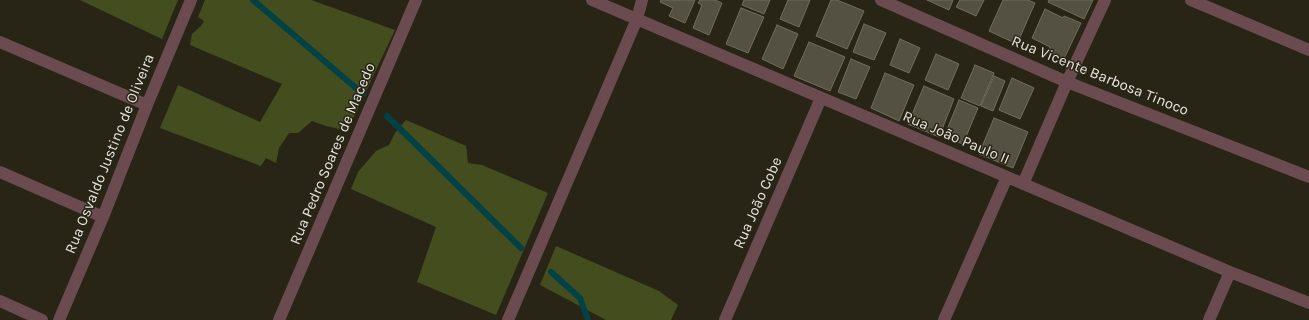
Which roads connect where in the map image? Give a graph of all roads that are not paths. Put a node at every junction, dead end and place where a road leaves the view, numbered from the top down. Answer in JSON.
{"nodes":[{"id":1,"x":191,"y":0,"type":"edge"},
{"id":2,"x":416,"y":0,"type":"edge"},
{"id":3,"x":592,"y":0,"type":"edge"},
{"id":4,"x":642,"y":0,"type":"edge"},
{"id":5,"x":881,"y":0,"type":"edge"},
{"id":6,"x":1105,"y":0,"type":"edge"},
{"id":7,"x":1191,"y":0,"type":"edge"},
{"id":8,"x":637,"y":19,"type":"junction"},
{"id":9,"x":0,"y":42,"type":"edge"},
{"id":10,"x":1309,"y":50,"type":"edge"},
{"id":11,"x":1067,"y":82,"type":"junction"},
{"id":12,"x":821,"y":98,"type":"junction"},
{"id":13,"x":147,"y":105,"type":"junction"},
{"id":14,"x":0,"y":172,"type":"edge"},
{"id":15,"x":1007,"y":177,"type":"junction"},
{"id":16,"x":1309,"y":177,"type":"edge"},
{"id":17,"x":1023,"y":184,"type":"junction"},
{"id":18,"x":103,"y":217,"type":"junction"},
{"id":19,"x":1230,"y":272,"type":"junction"},
{"id":20,"x":0,"y":301,"type":"edge"},
{"id":21,"x":1309,"y":303,"type":"edge"},
{"id":22,"x":42,"y":320,"type":"edge"},
{"id":23,"x":58,"y":320,"type":"edge"},
{"id":24,"x":279,"y":320,"type":"edge"},
{"id":25,"x":508,"y":320,"type":"edge"},
{"id":26,"x":725,"y":320,"type":"edge"},
{"id":27,"x":944,"y":320,"type":"edge"},
{"id":28,"x":1209,"y":320,"type":"edge"}],
"edges":[{"from":1,"to":13,"type":"street","name":"Rua Osvaldo Justino de Oliveira"},
{"from":2,"to":24,"type":"street","name":"Rua Pedro Soares de Macedo"},
{"from":3,"to":8,"type":"street","name":"Rua João Paulo II"},
{"from":4,"to":8,"type":"street"},
{"from":5,"to":11,"type":"street","name":"Rua Vicente Barbosa Tinoco"},
{"from":6,"to":11,"type":"street"},
{"from":7,"to":10,"type":"street"},
{"from":8,"to":12,"type":"street","name":"Rua João Paulo II"},
{"from":8,"to":25,"type":"street"},
{"from":9,"to":13,"type":"street"},
{"from":11,"to":16,"type":"street","name":"Rua Vicente Barbosa Tinoco"},
{"from":11,"to":17,"type":"street"},
{"from":12,"to":15,"type":"street","name":"Rua João Paulo II"},
{"from":12,"to":26,"type":"street","name":"Rua João Cobe"},
{"from":13,"to":18,"type":"street","name":"Rua Osvaldo Justino de Oliveira"},
{"from":14,"to":18,"type":"street"},
{"from":15,"to":17,"type":"street","name":"Rua João Paulo II"},
{"from":15,"to":27,"type":"street"},
{"from":17,"to":19,"type":"street","name":"Rua João Paulo II"},
{"from":18,"to":23,"type":"street","name":"Rua Osvaldo Justino de Oliveira"},
{"from":19,"to":21,"type":"street","name":"Rua João Paulo II"},
{"from":19,"to":28,"type":"street"},
{"from":20,"to":22,"type":"street"}]}
